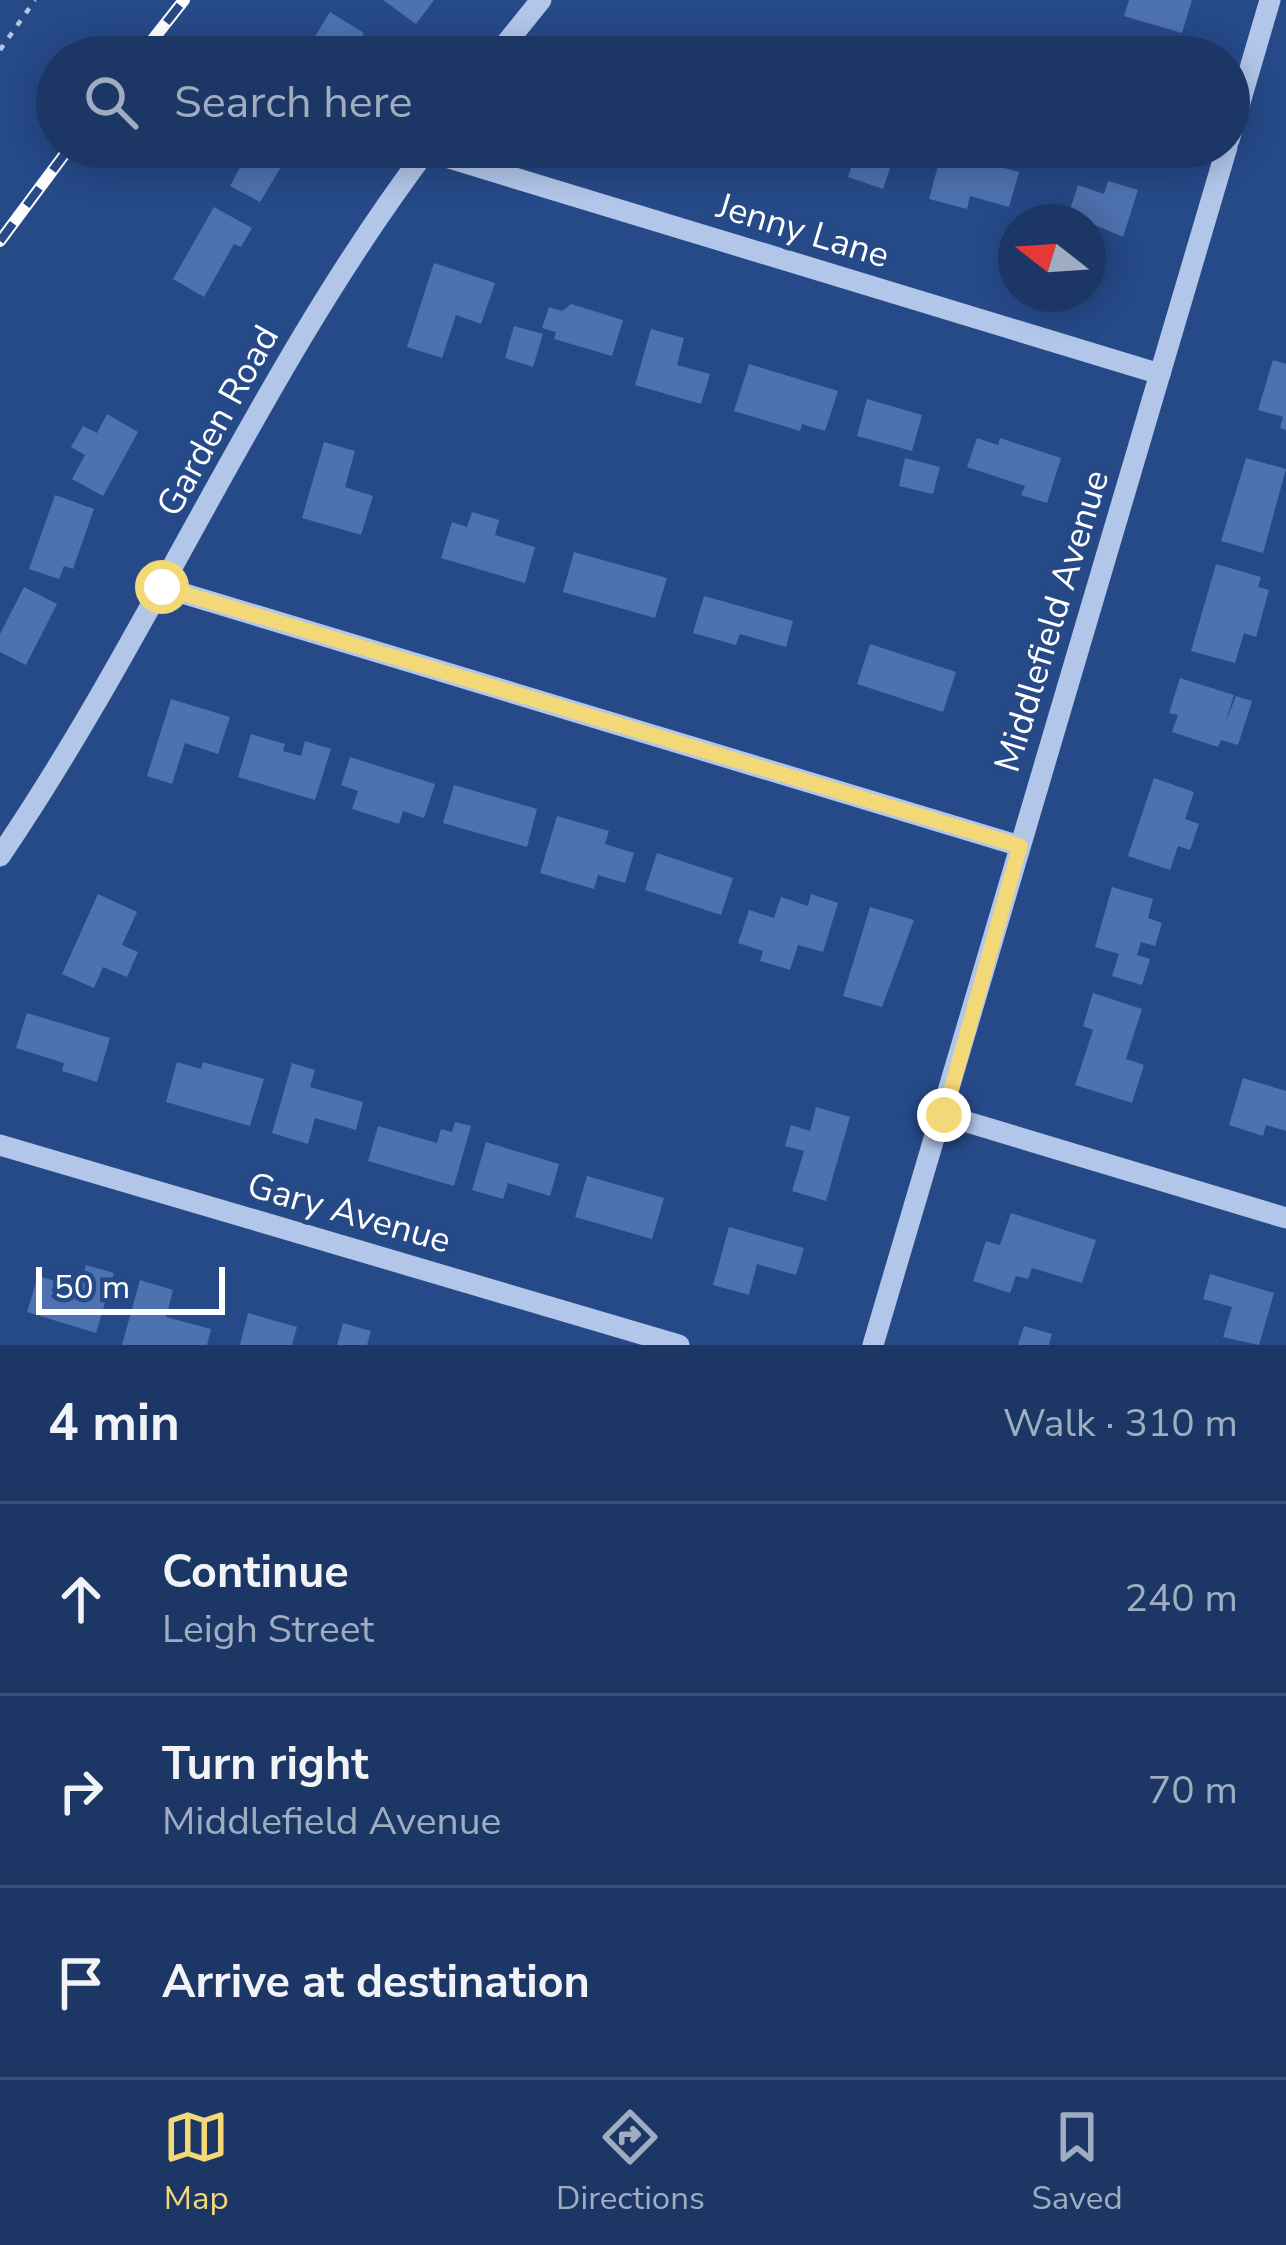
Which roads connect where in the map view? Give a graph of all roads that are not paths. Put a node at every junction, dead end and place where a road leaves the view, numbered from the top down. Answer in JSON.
{"nodes":[{"id":1,"x":542,"y":0,"type":"edge"},
{"id":2,"x":1270,"y":0,"type":"edge"},
{"id":3,"x":512,"y":36,"type":"edge"},
{"id":4,"x":1250,"y":69,"type":"edge"},
{"id":5,"x":413,"y":168,"type":"edge"},
{"id":6,"x":490,"y":168,"type":"edge"},
{"id":7,"x":1221,"y":168,"type":"edge"},
{"id":8,"x":1160,"y":374,"type":"junction"},
{"id":9,"x":162,"y":587,"type":"junction"},
{"id":10,"x":1020,"y":846,"type":"junction"},
{"id":11,"x":0,"y":856,"type":"edge"},
{"id":12,"x":944,"y":1115,"type":"junction"},
{"id":13,"x":0,"y":1145,"type":"edge"},
{"id":14,"x":1286,"y":1218,"type":"edge"},
{"id":15,"x":679,"y":1345,"type":"edge"},
{"id":16,"x":873,"y":1345,"type":"edge"}],
"edges":[{"from":1,"to":3,"type":"street"},
{"from":2,"to":4,"type":"street","name":"Middlefield Avenue"},
{"from":5,"to":9,"type":"street","name":"Garden Road"},
{"from":6,"to":8,"type":"street","name":"Jenny Lane"},
{"from":7,"to":8,"type":"street","name":"Middlefield Avenue"},
{"from":8,"to":10,"type":"street","name":"Middlefield Avenue"},
{"from":9,"to":10,"type":"street"},
{"from":9,"to":11,"type":"street","name":"Garden Road"},
{"from":10,"to":12,"type":"street","name":"Middlefield Avenue"},
{"from":12,"to":14,"type":"street"},
{"from":12,"to":16,"type":"street","name":"Middlefield Avenue"},
{"from":13,"to":15,"type":"street","name":"Gary Avenue"}]}
